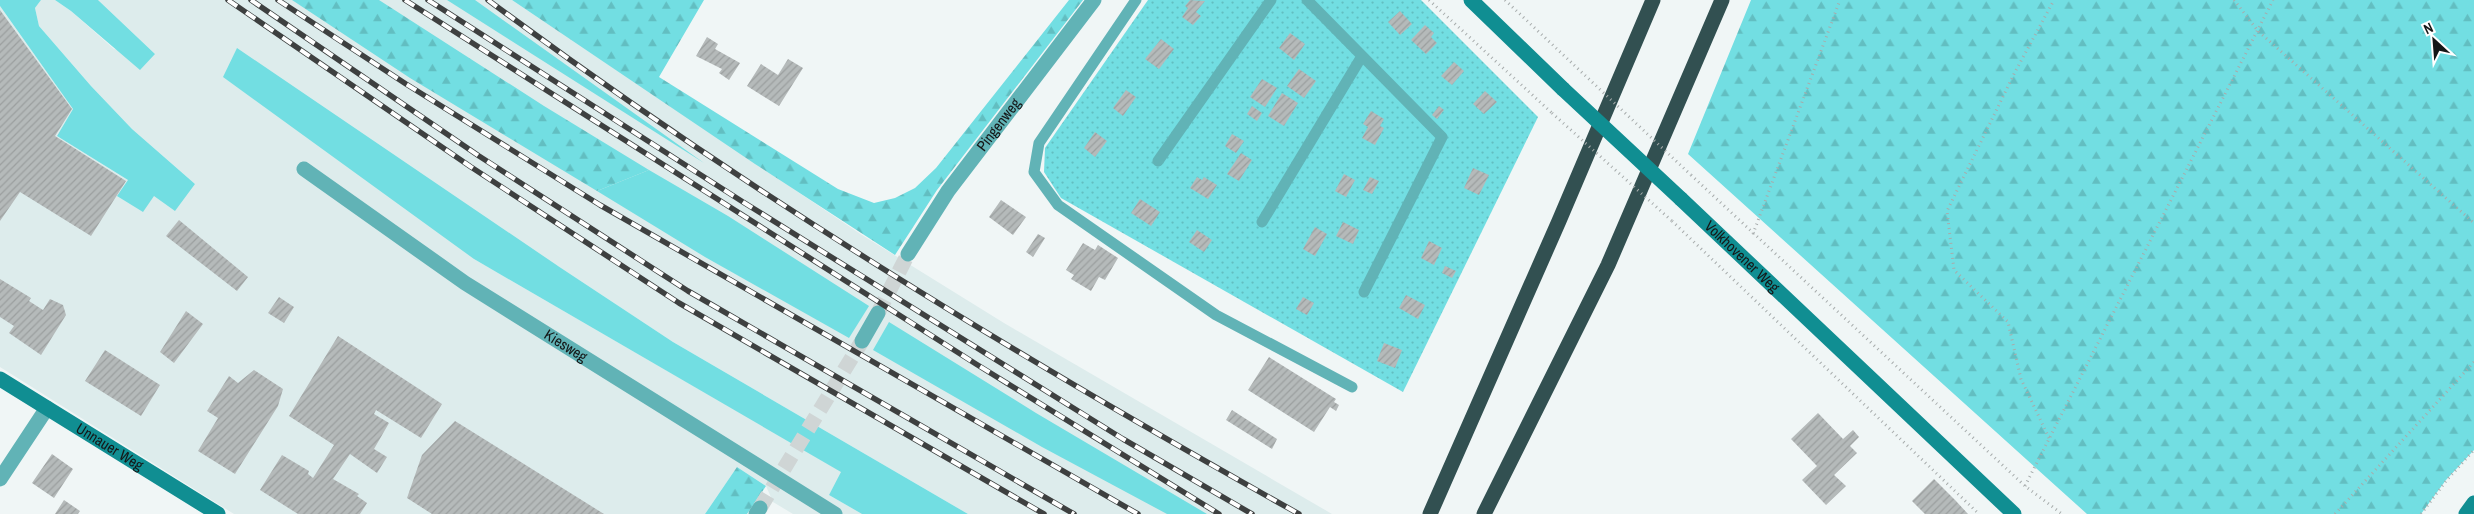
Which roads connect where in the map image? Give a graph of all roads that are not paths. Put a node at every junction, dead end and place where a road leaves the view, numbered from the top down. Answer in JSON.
{"nodes":[{"id":1,"x":1094,"y":0,"type":"edge"},
{"id":2,"x":1136,"y":0,"type":"edge"},
{"id":3,"x":1271,"y":0,"type":"edge"},
{"id":4,"x":1307,"y":0,"type":"edge"},
{"id":5,"x":1471,"y":0,"type":"edge"},
{"id":6,"x":1653,"y":0,"type":"edge"},
{"id":7,"x":1722,"y":0,"type":"edge"},
{"id":8,"x":1362,"y":56,"type":"junction"},
{"id":9,"x":1158,"y":161,"type":"dead end"},
{"id":10,"x":304,"y":169,"type":"dead end"},
{"id":11,"x":1262,"y":222,"type":"dead end"},
{"id":12,"x":908,"y":254,"type":"tunnel mouth"},
{"id":13,"x":1364,"y":292,"type":"dead end"},
{"id":14,"x":878,"y":313,"type":"tunnel mouth"},
{"id":15,"x":862,"y":341,"type":"tunnel mouth"},
{"id":16,"x":0,"y":379,"type":"edge"},
{"id":17,"x":1352,"y":387,"type":"dead end"},
{"id":18,"x":47,"y":408,"type":"junction"},
{"id":19,"x":0,"y":479,"type":"edge"},
{"id":20,"x":2474,"y":503,"type":"edge"},
{"id":21,"x":218,"y":514,"type":"edge"},
{"id":22,"x":835,"y":514,"type":"edge"},
{"id":23,"x":1430,"y":514,"type":"edge"},
{"id":24,"x":1484,"y":514,"type":"edge"},
{"id":25,"x":2014,"y":514,"type":"edge"},
{"id":26,"x":2466,"y":514,"type":"edge"}],
"edges":[{"from":1,"to":12,"type":"street","name":"Pingenweg"},
{"from":2,"to":17,"type":"lane"},
{"from":3,"to":9,"type":"lane"},
{"from":4,"to":8,"type":"lane"},
{"from":5,"to":25,"type":"street","name":"Volkhovener Weg","bridge":true},
{"from":6,"to":23,"type":"highway"},
{"from":7,"to":24,"type":"highway"},
{"from":8,"to":11,"type":"lane"},
{"from":8,"to":13,"type":"lane"},
{"from":10,"to":22,"type":"street","name":"Kiesweg"},
{"from":14,"to":15,"type":"street"},
{"from":16,"to":18,"type":"street","name":"Unnauer Weg"},
{"from":18,"to":19,"type":"street"},
{"from":18,"to":21,"type":"street","name":"Unnauer Weg"},
{"from":20,"to":26,"type":"street"}]}
